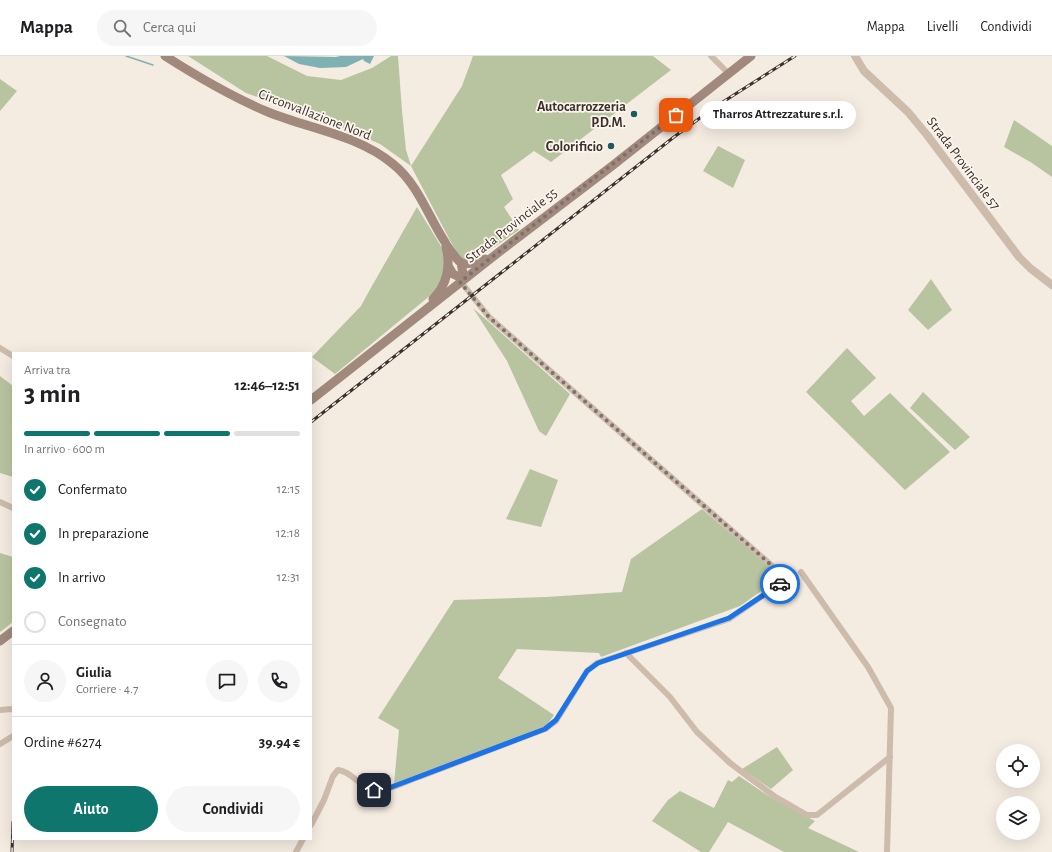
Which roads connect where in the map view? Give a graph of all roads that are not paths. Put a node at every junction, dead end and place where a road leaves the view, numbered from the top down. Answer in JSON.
{"nodes":[{"id":1,"x":165,"y":56,"type":"edge"},
{"id":2,"x":711,"y":56,"type":"edge"},
{"id":3,"x":751,"y":56,"type":"edge"},
{"id":4,"x":855,"y":56,"type":"edge"},
{"id":5,"x":729,"y":74,"type":"junction"},
{"id":6,"x":445,"y":242,"type":"junction"},
{"id":7,"x":498,"y":252,"type":"junction"},
{"id":8,"x":461,"y":263,"type":"junction"},
{"id":9,"x":448,"y":266,"type":"junction"},
{"id":10,"x":462,"y":281,"type":"junction"},
{"id":11,"x":1052,"y":285,"type":"edge"},
{"id":12,"x":416,"y":318,"type":"junction"},
{"id":13,"x":0,"y":348,"type":"edge"},
{"id":14,"x":12,"y":355,"type":"edge"},
{"id":15,"x":312,"y":399,"type":"edge"},
{"id":16,"x":0,"y":502,"type":"edge"},
{"id":17,"x":12,"y":508,"type":"edge"},
{"id":18,"x":801,"y":572,"type":"dead end"},
{"id":19,"x":12,"y":632,"type":"edge"},
{"id":20,"x":0,"y":641,"type":"edge"},
{"id":21,"x":626,"y":653,"type":"junction"},
{"id":22,"x":12,"y":709,"type":"edge"},
{"id":23,"x":0,"y":710,"type":"edge"},
{"id":24,"x":12,"y":737,"type":"edge"},
{"id":25,"x":0,"y":744,"type":"edge"},
{"id":26,"x":890,"y":757,"type":"junction"},
{"id":27,"x":312,"y":809,"type":"edge"},
{"id":28,"x":318,"y":812,"type":"junction"},
{"id":29,"x":312,"y":823,"type":"edge"},
{"id":30,"x":302,"y":840,"type":"edge"},
{"id":31,"x":296,"y":852,"type":"edge"},
{"id":32,"x":888,"y":852,"type":"edge"}],
"edges":[{"from":1,"to":6,"type":"main road","name":"Circonvallazione Nord"},
{"from":2,"to":5,"type":"street"},
{"from":3,"to":5,"type":"main road","name":"Strada Provinciale 55"},
{"from":4,"to":11,"type":"street","name":"Strada Provinciale 57"},
{"from":5,"to":7,"type":"main road","name":"Strada Provinciale 55"},
{"from":6,"to":8,"type":"main road","name":"Circonvallazione Nord"},
{"from":6,"to":9,"type":"main road","name":"Circonvallazione Nord"},
{"from":7,"to":8,"type":"main road"},
{"from":7,"to":10,"type":"main road","name":"Strada Provinciale 55"},
{"from":8,"to":10,"type":"main road","name":"Circonvallazione Nord"},
{"from":9,"to":10,"type":"main road"},
{"from":9,"to":12,"type":"main road","name":"Circonvallazione Nord"},
{"from":10,"to":12,"type":"main road","name":"Strada Provinciale 55"},
{"from":10,"to":21,"type":"street"},
{"from":12,"to":15,"type":"main road","name":"Strada Provinciale 55"},
{"from":13,"to":14,"type":"street"},
{"from":16,"to":17,"type":"street"},
{"from":18,"to":26,"type":"street"},
{"from":19,"to":20,"type":"main road"},
{"from":21,"to":26,"type":"street"},
{"from":21,"to":28,"type":"street"},
{"from":22,"to":23,"type":"street"},
{"from":24,"to":25,"type":"street"},
{"from":26,"to":32,"type":"street"},
{"from":27,"to":28,"type":"street"},
{"from":28,"to":29,"type":"street"},
{"from":30,"to":31,"type":"street"}]}
